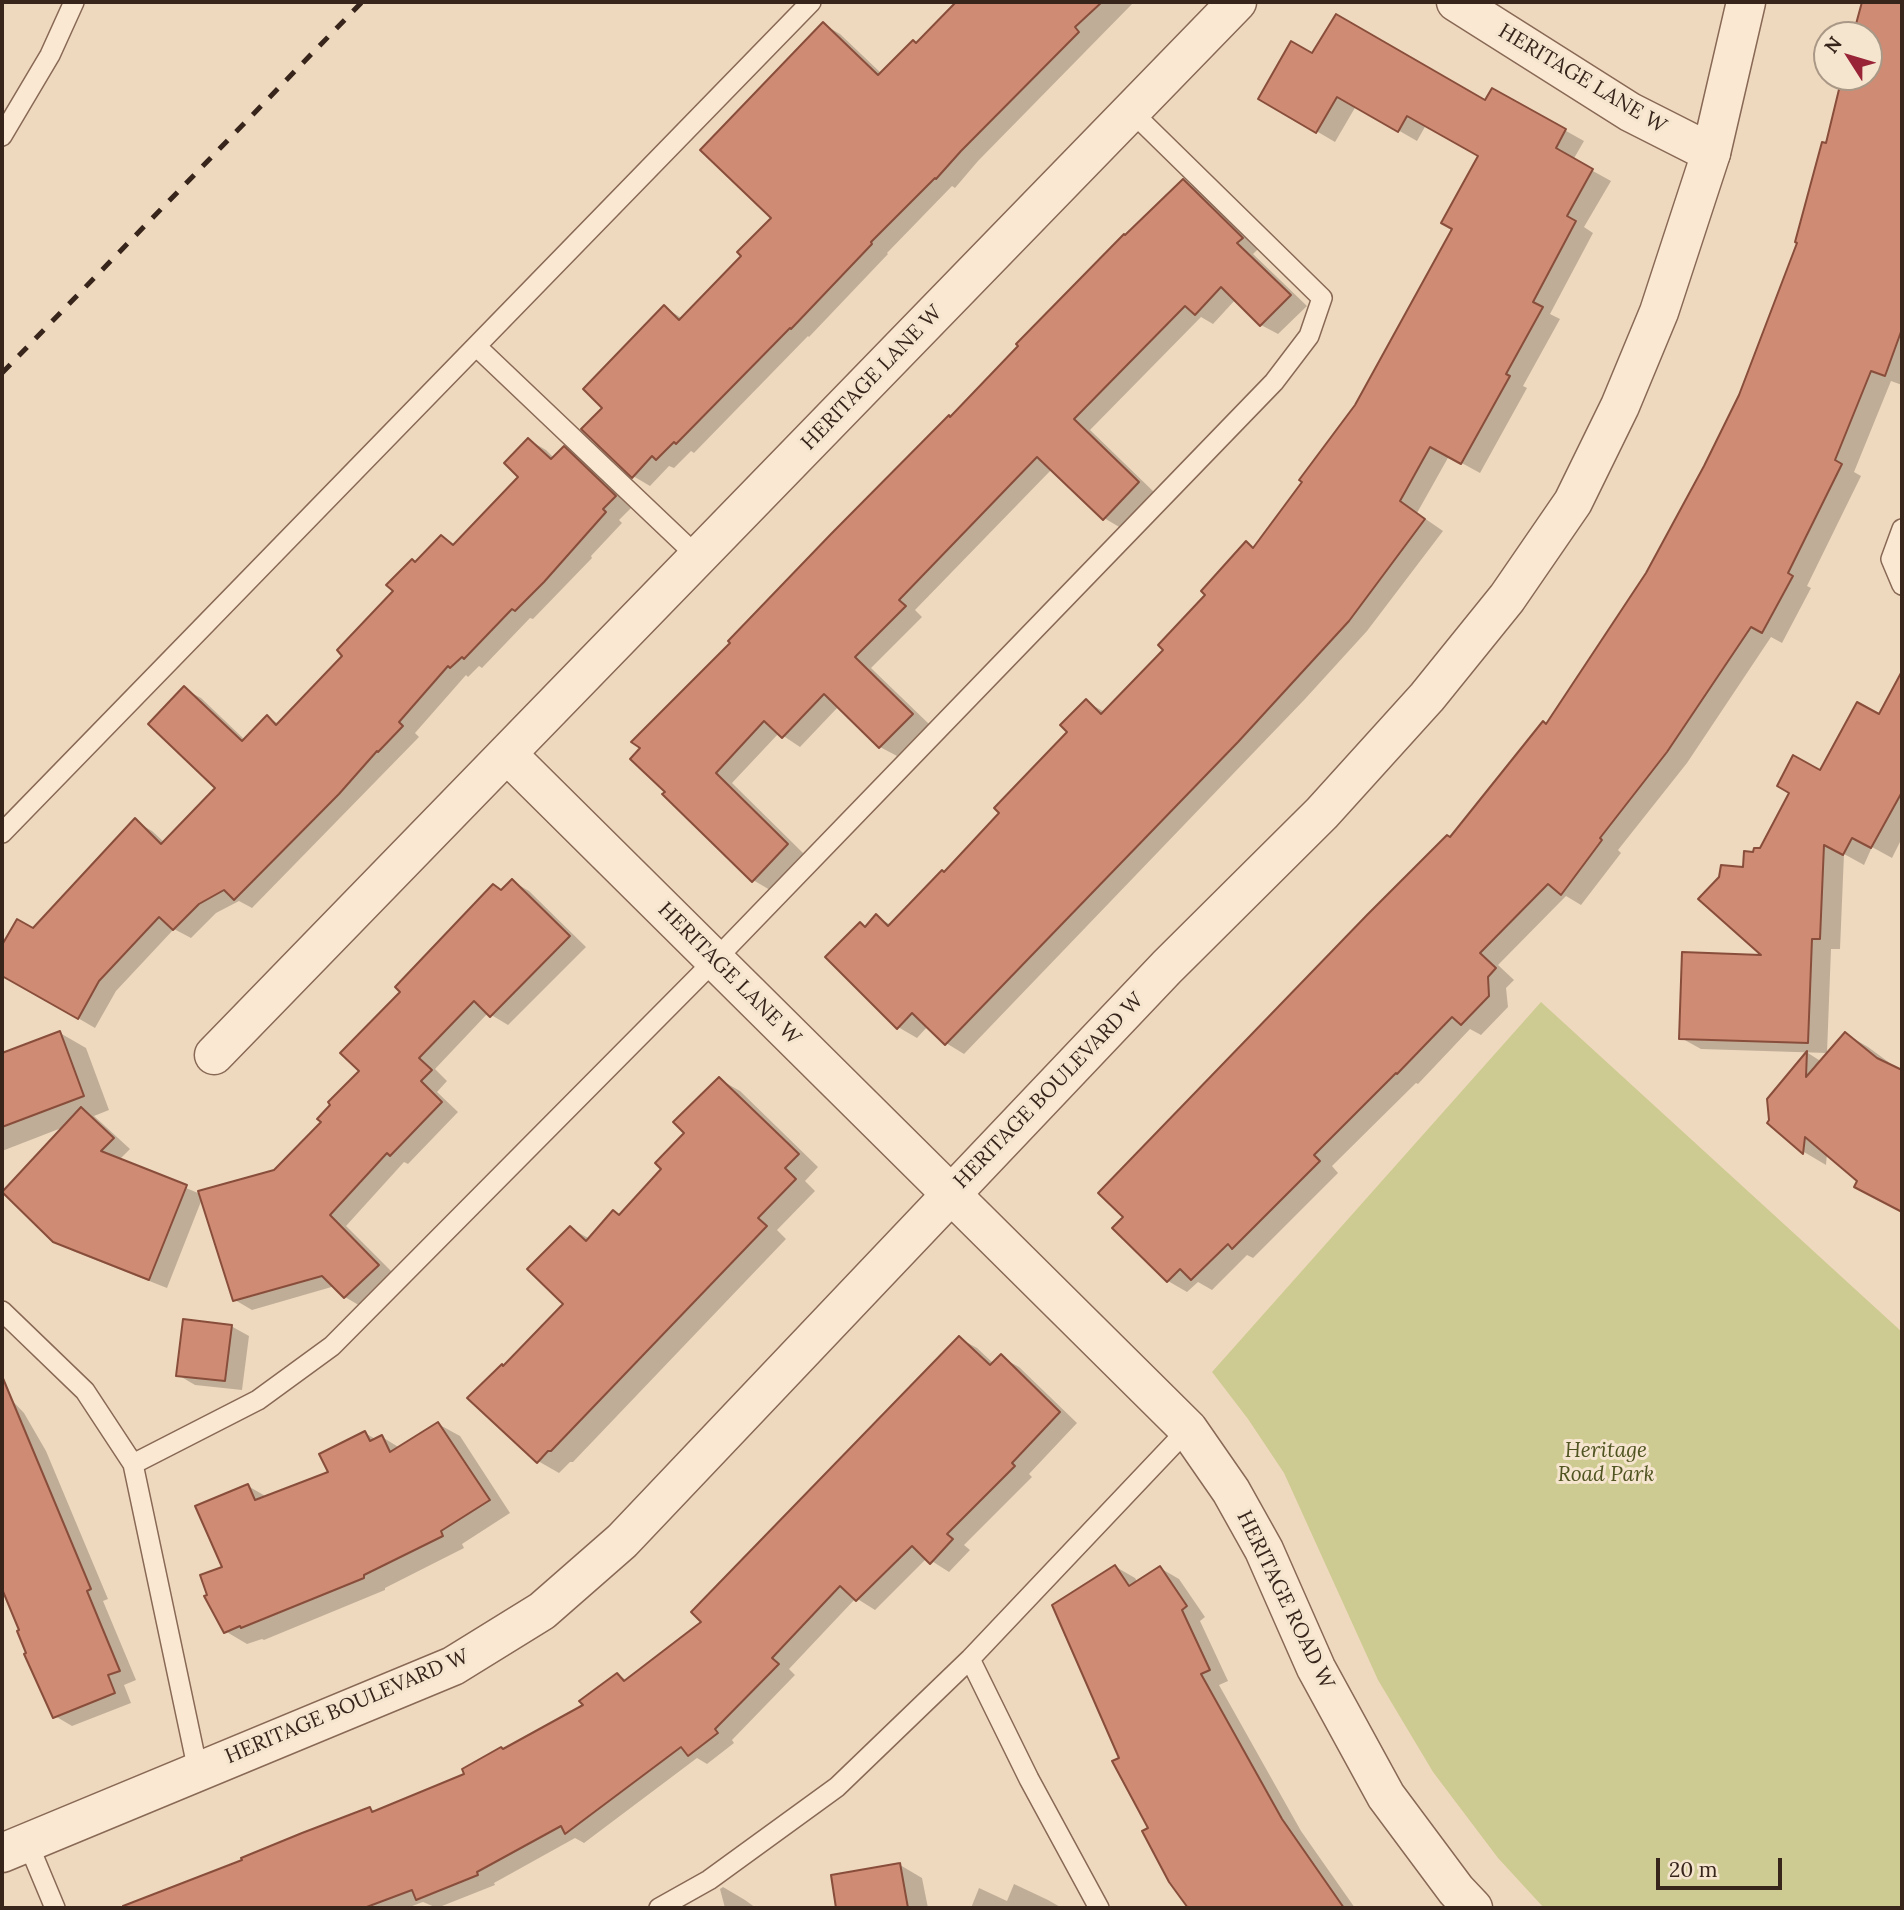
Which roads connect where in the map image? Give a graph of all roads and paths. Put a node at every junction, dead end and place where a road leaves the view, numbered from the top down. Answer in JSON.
{"nodes":[{"id":1,"x":75,"y":2,"type":"edge"},
{"id":2,"x":811,"y":2,"type":"edge"},
{"id":3,"x":1237,"y":2,"type":"edge"},
{"id":4,"x":1456,"y":2,"type":"edge"},
{"id":5,"x":1745,"y":2,"type":"edge"},
{"id":6,"x":1131,"y":111,"type":"junction"},
{"id":7,"x":2,"y":136,"type":"edge"},
{"id":8,"x":1711,"y":153,"type":"junction"},
{"id":9,"x":476,"y":346,"type":"junction"},
{"id":10,"x":1902,"y":529,"type":"edge"},
{"id":11,"x":698,"y":557,"type":"junction"},
{"id":12,"x":1902,"y":585,"type":"edge"},
{"id":13,"x":507,"y":754,"type":"junction"},
{"id":14,"x":2,"y":834,"type":"edge"},
{"id":15,"x":715,"y":960,"type":"junction"},
{"id":16,"x":214,"y":1055,"type":"dead end"},
{"id":17,"x":951,"y":1194,"type":"junction"},
{"id":18,"x":2,"y":1311,"type":"edge"},
{"id":19,"x":1188,"y":1429,"type":"junction"},
{"id":20,"x":133,"y":1464,"type":"junction"},
{"id":21,"x":970,"y":1659,"type":"junction"},
{"id":22,"x":198,"y":1771,"type":"junction"},
{"id":23,"x":14,"y":1847,"type":"edge"},
{"id":24,"x":55,"y":1908,"type":"edge"},
{"id":25,"x":659,"y":1908,"type":"edge"},
{"id":26,"x":1099,"y":1908,"type":"edge"},
{"id":27,"x":1473,"y":1908,"type":"edge"}],
"edges":[{"from":1,"to":7,"type":"lane"},
{"from":2,"to":9,"type":"lane"},
{"from":3,"to":6,"type":"street","name":"HERITAGE LANE W"},
{"from":4,"to":8,"type":"street","name":"HERITAGE LANE W"},
{"from":5,"to":8,"type":"street","name":"HERITAGE BOULEVARD W"},
{"from":6,"to":11,"type":"street","name":"HERITAGE LANE W"},
{"from":6,"to":15,"type":"lane"},
{"from":8,"to":17,"type":"street","name":"HERITAGE BOULEVARD W"},
{"from":9,"to":11,"type":"lane"},
{"from":9,"to":14,"type":"lane"},
{"from":10,"to":12,"type":"lane"},
{"from":11,"to":13,"type":"street","name":"HERITAGE LANE W"},
{"from":13,"to":15,"type":"street","name":"HERITAGE LANE W"},
{"from":13,"to":16,"type":"street","name":"HERITAGE LANE W"},
{"from":15,"to":17,"type":"street","name":"HERITAGE LANE W"},
{"from":15,"to":20,"type":"lane"},
{"from":17,"to":19,"type":"street","name":"HERITAGE ROAD W"},
{"from":17,"to":22,"type":"street","name":"HERITAGE BOULEVARD W"},
{"from":18,"to":20,"type":"lane"},
{"from":19,"to":21,"type":"lane"},
{"from":19,"to":27,"type":"street","name":"HERITAGE ROAD W"},
{"from":20,"to":22,"type":"lane"},
{"from":21,"to":25,"type":"lane"},
{"from":21,"to":26,"type":"lane"},
{"from":22,"to":23,"type":"street","name":"HERITAGE BOULEVARD W"},
{"from":23,"to":24,"type":"lane"}]}
